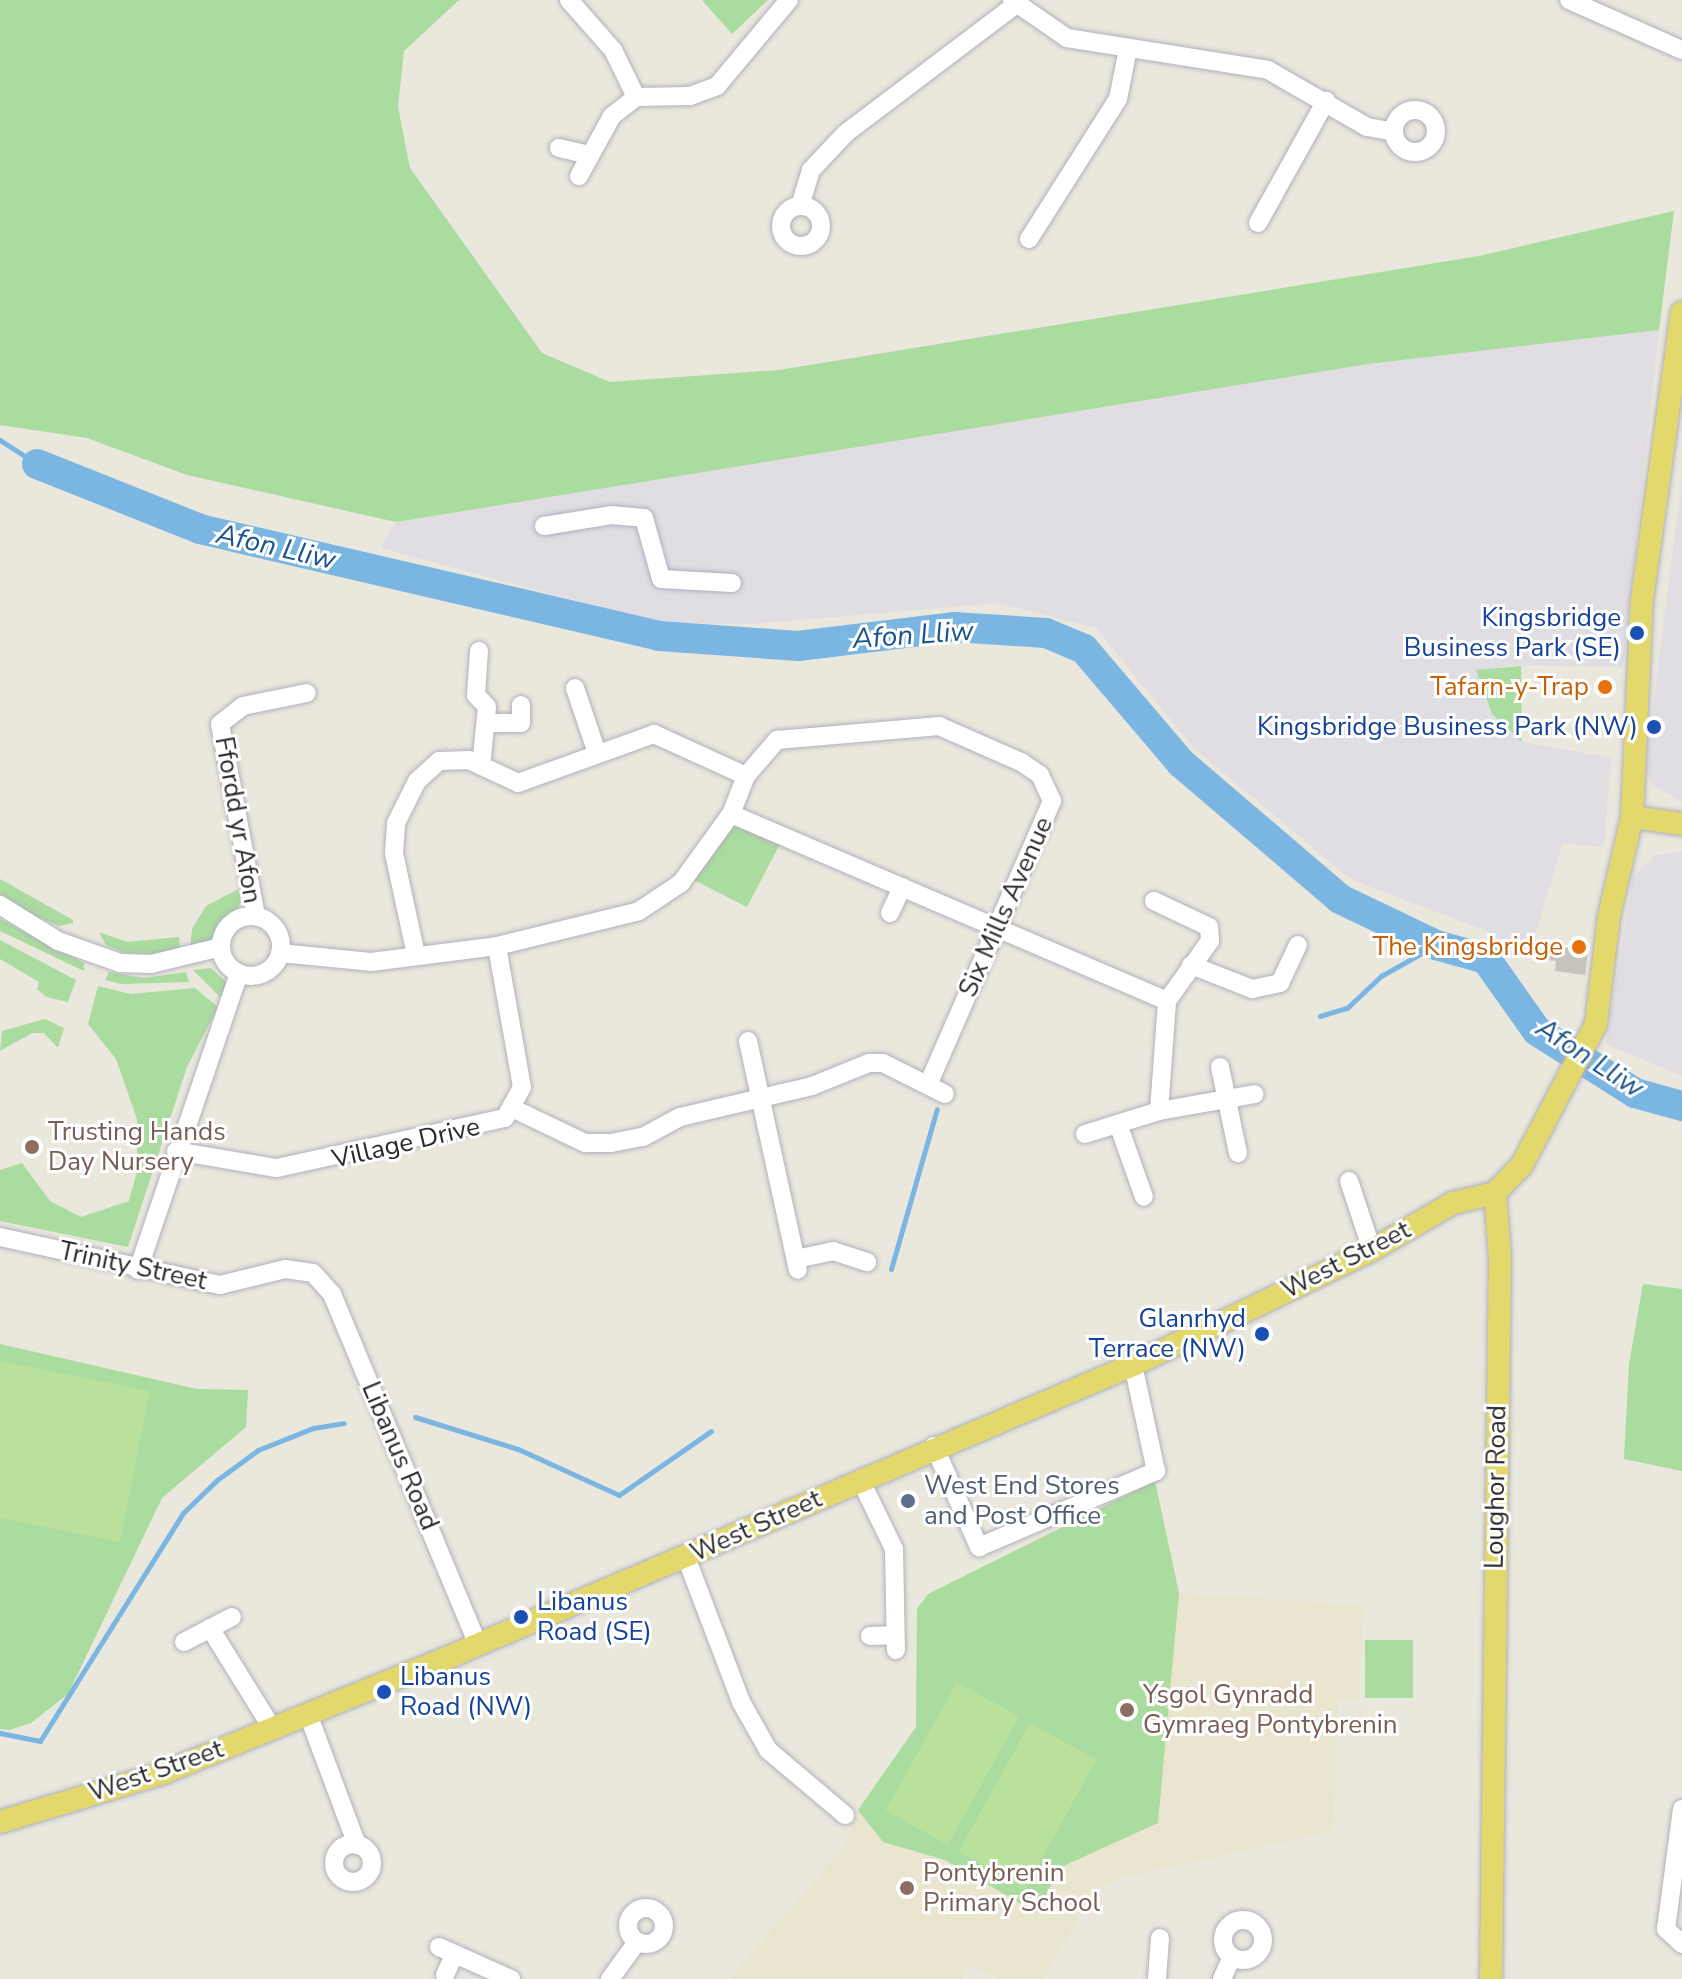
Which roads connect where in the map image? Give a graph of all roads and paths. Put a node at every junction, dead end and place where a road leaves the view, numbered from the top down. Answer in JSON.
{"nodes":[{"id":1,"x":569,"y":0,"type":"edge"},
{"id":2,"x":789,"y":0,"type":"edge"},
{"id":3,"x":1569,"y":0,"type":"edge"},
{"id":4,"x":1014,"y":2,"type":"edge"},
{"id":5,"x":1128,"y":49,"type":"junction"},
{"id":6,"x":1682,"y":50,"type":"edge"},
{"id":7,"x":636,"y":97,"type":"junction"},
{"id":8,"x":1326,"y":101,"type":"junction"},
{"id":9,"x":1394,"y":132,"type":"dead end"},
{"id":10,"x":559,"y":148,"type":"dead end"},
{"id":11,"x":586,"y":154,"type":"junction"},
{"id":12,"x":579,"y":176,"type":"dead end"},
{"id":13,"x":800,"y":206,"type":"dead end"},
{"id":14,"x":1258,"y":223,"type":"dead end"},
{"id":15,"x":1029,"y":239,"type":"dead end"},
{"id":16,"x":1682,"y":313,"type":"edge"},
{"id":17,"x":544,"y":526,"type":"dead end"},
{"id":18,"x":732,"y":583,"type":"dead end"},
{"id":19,"x":479,"y":651,"type":"dead end"},
{"id":20,"x":575,"y":688,"type":"dead end"},
{"id":21,"x":307,"y":693,"type":"dead end"},
{"id":22,"x":521,"y":705,"type":"dead end"},
{"id":23,"x":486,"y":723,"type":"junction"},
{"id":24,"x":597,"y":753,"type":"junction"},
{"id":25,"x":481,"y":766,"type":"junction"},
{"id":26,"x":746,"y":776,"type":"junction"},
{"id":27,"x":731,"y":814,"type":"junction"},
{"id":28,"x":1632,"y":817,"type":"junction"},
{"id":29,"x":1682,"y":824,"type":"edge"},
{"id":30,"x":902,"y":887,"type":"junction"},
{"id":31,"x":1154,"y":901,"type":"dead end"},
{"id":32,"x":0,"y":905,"type":"edge"},
{"id":33,"x":890,"y":913,"type":"dead end"},
{"id":34,"x":256,"y":916,"type":"junction"},
{"id":35,"x":995,"y":930,"type":"junction"},
{"id":36,"x":1298,"y":945,"type":"dead end"},
{"id":37,"x":497,"y":946,"type":"junction"},
{"id":38,"x":221,"y":947,"type":"junction"},
{"id":39,"x":280,"y":953,"type":"junction"},
{"id":40,"x":416,"y":955,"type":"junction"},
{"id":41,"x":1191,"y":965,"type":"junction"},
{"id":42,"x":239,"y":974,"type":"junction"},
{"id":43,"x":1167,"y":1001,"type":"junction"},
{"id":44,"x":748,"y":1041,"type":"dead end"},
{"id":45,"x":1220,"y":1067,"type":"dead end"},
{"id":46,"x":1255,"y":1094,"type":"dead end"},
{"id":47,"x":760,"y":1096,"type":"junction"},
{"id":48,"x":1227,"y":1099,"type":"junction"},
{"id":49,"x":514,"y":1109,"type":"junction"},
{"id":50,"x":1159,"y":1111,"type":"junction"},
{"id":51,"x":1118,"y":1124,"type":"junction"},
{"id":52,"x":1085,"y":1134,"type":"dead end"},
{"id":53,"x":176,"y":1151,"type":"junction"},
{"id":54,"x":1238,"y":1153,"type":"dead end"},
{"id":55,"x":1349,"y":1181,"type":"dead end"},
{"id":56,"x":1495,"y":1193,"type":"junction"},
{"id":57,"x":1144,"y":1197,"type":"dead end"},
{"id":58,"x":0,"y":1237,"type":"edge"},
{"id":59,"x":1372,"y":1250,"type":"junction"},
{"id":60,"x":867,"y":1262,"type":"dead end"},
{"id":61,"x":138,"y":1270,"type":"junction"},
{"id":62,"x":313,"y":1273,"type":"joint"},
{"id":63,"x":1133,"y":1365,"type":"junction"},
{"id":64,"x":934,"y":1446,"type":"junction"},
{"id":65,"x":860,"y":1479,"type":"junction"},
{"id":66,"x":686,"y":1557,"type":"junction"},
{"id":67,"x":232,"y":1617,"type":"dead end"},
{"id":68,"x":210,"y":1628,"type":"junction"},
{"id":69,"x":870,"y":1636,"type":"dead end"},
{"id":70,"x":184,"y":1642,"type":"dead end"},
{"id":71,"x":478,"y":1644,"type":"junction"},
{"id":72,"x":308,"y":1714,"type":"junction"},
{"id":73,"x":272,"y":1728,"type":"junction"},
{"id":74,"x":1682,"y":1809,"type":"edge"},
{"id":75,"x":845,"y":1815,"type":"dead end"},
{"id":76,"x":0,"y":1822,"type":"edge"},
{"id":77,"x":357,"y":1845,"type":"dead end"},
{"id":78,"x":1160,"y":1938,"type":"dead end"},
{"id":79,"x":637,"y":1942,"type":"dead end"},
{"id":80,"x":1682,"y":1944,"type":"edge"},
{"id":81,"x":1232,"y":1957,"type":"dead end"},
{"id":82,"x":445,"y":1975,"type":"dead end"},
{"id":83,"x":511,"y":1979,"type":"edge"},
{"id":84,"x":610,"y":1979,"type":"edge"},
{"id":85,"x":1157,"y":1979,"type":"edge"},
{"id":86,"x":1222,"y":1979,"type":"edge"},
{"id":87,"x":1491,"y":1979,"type":"edge"}],
"edges":[{"from":1,"to":7,"type":"street"},
{"from":2,"to":7,"type":"street"},
{"from":3,"to":6,"type":"street"},
{"from":4,"to":5,"type":"street"},
{"from":4,"to":13,"type":"street"},
{"from":5,"to":8,"type":"street"},
{"from":5,"to":15,"type":"street"},
{"from":7,"to":11,"type":"street"},
{"from":8,"to":9,"type":"street"},
{"from":8,"to":14,"type":"street"},
{"from":10,"to":11,"type":"street"},
{"from":11,"to":12,"type":"street"},
{"from":16,"to":28,"type":"main road"},
{"from":17,"to":18,"type":"street"},
{"from":19,"to":23,"type":"street"},
{"from":20,"to":24,"type":"street"},
{"from":21,"to":34,"type":"street","name":"Ffordd yr Afon"},
{"from":22,"to":23,"type":"street"},
{"from":23,"to":25,"type":"street"},
{"from":24,"to":25,"type":"street"},
{"from":24,"to":26,"type":"street"},
{"from":25,"to":40,"type":"street"},
{"from":26,"to":27,"type":"street","name":"Six Mills Avenue"},
{"from":26,"to":35,"type":"street","name":"Six Mills Avenue"},
{"from":27,"to":30,"type":"street"},
{"from":27,"to":37,"type":"street","name":"Six Mills Avenue"},
{"from":28,"to":29,"type":"main road"},
{"from":28,"to":56,"type":"main road"},
{"from":30,"to":33,"type":"street"},
{"from":30,"to":35,"type":"street"},
{"from":31,"to":41,"type":"street"},
{"from":32,"to":38,"type":"street"},
{"from":34,"to":38,"type":"street"},
{"from":34,"to":39,"type":"street"},
{"from":35,"to":43,"type":"street"},
{"from":35,"to":47,"type":"street","name":"Six Mills Avenue"},
{"from":36,"to":41,"type":"street"},
{"from":37,"to":40,"type":"street","name":"Six Mills Avenue"},
{"from":37,"to":49,"type":"street","name":"Village Drive"},
{"from":38,"to":42,"type":"street"},
{"from":39,"to":40,"type":"street","name":"Six Mills Avenue"},
{"from":39,"to":42,"type":"street"},
{"from":41,"to":43,"type":"street"},
{"from":42,"to":53,"type":"street"},
{"from":43,"to":50,"type":"street"},
{"from":44,"to":47,"type":"street"},
{"from":45,"to":48,"type":"street"},
{"from":46,"to":48,"type":"street"},
{"from":47,"to":49,"type":"street"},
{"from":47,"to":60,"type":"street"},
{"from":48,"to":50,"type":"street"},
{"from":48,"to":54,"type":"street"},
{"from":49,"to":53,"type":"street","name":"Village Drive"},
{"from":50,"to":51,"type":"street"},
{"from":51,"to":52,"type":"street"},
{"from":51,"to":57,"type":"street"},
{"from":53,"to":61,"type":"street"},
{"from":55,"to":59,"type":"street"},
{"from":56,"to":59,"type":"main road","name":"West Street"},
{"from":56,"to":87,"type":"main road","name":"Loughor Road"},
{"from":58,"to":61,"type":"street","name":"Trinity Street"},
{"from":59,"to":63,"type":"main road","name":"West Street"},
{"from":61,"to":62,"type":"street","name":"Trinity Street"},
{"from":62,"to":71,"type":"street","name":"Libanus Road"},
{"from":63,"to":64,"type":"main road","name":"West Street"},
{"from":63,"to":64,"type":"street"},
{"from":64,"to":65,"type":"main road","name":"West Street"},
{"from":65,"to":66,"type":"main road","name":"West Street"},
{"from":65,"to":69,"type":"street"},
{"from":66,"to":71,"type":"main road","name":"West Street"},
{"from":66,"to":75,"type":"street"},
{"from":67,"to":68,"type":"street"},
{"from":68,"to":70,"type":"street"},
{"from":68,"to":73,"type":"street"},
{"from":71,"to":72,"type":"main road","name":"West Street"},
{"from":72,"to":73,"type":"main road","name":"West Street"},
{"from":72,"to":77,"type":"street"},
{"from":73,"to":76,"type":"main road","name":"West Street"},
{"from":74,"to":80,"type":"street"},
{"from":78,"to":85,"type":"street"},
{"from":79,"to":84,"type":"street"},
{"from":81,"to":86,"type":"street"},
{"from":82,"to":83,"type":"street"}]}
